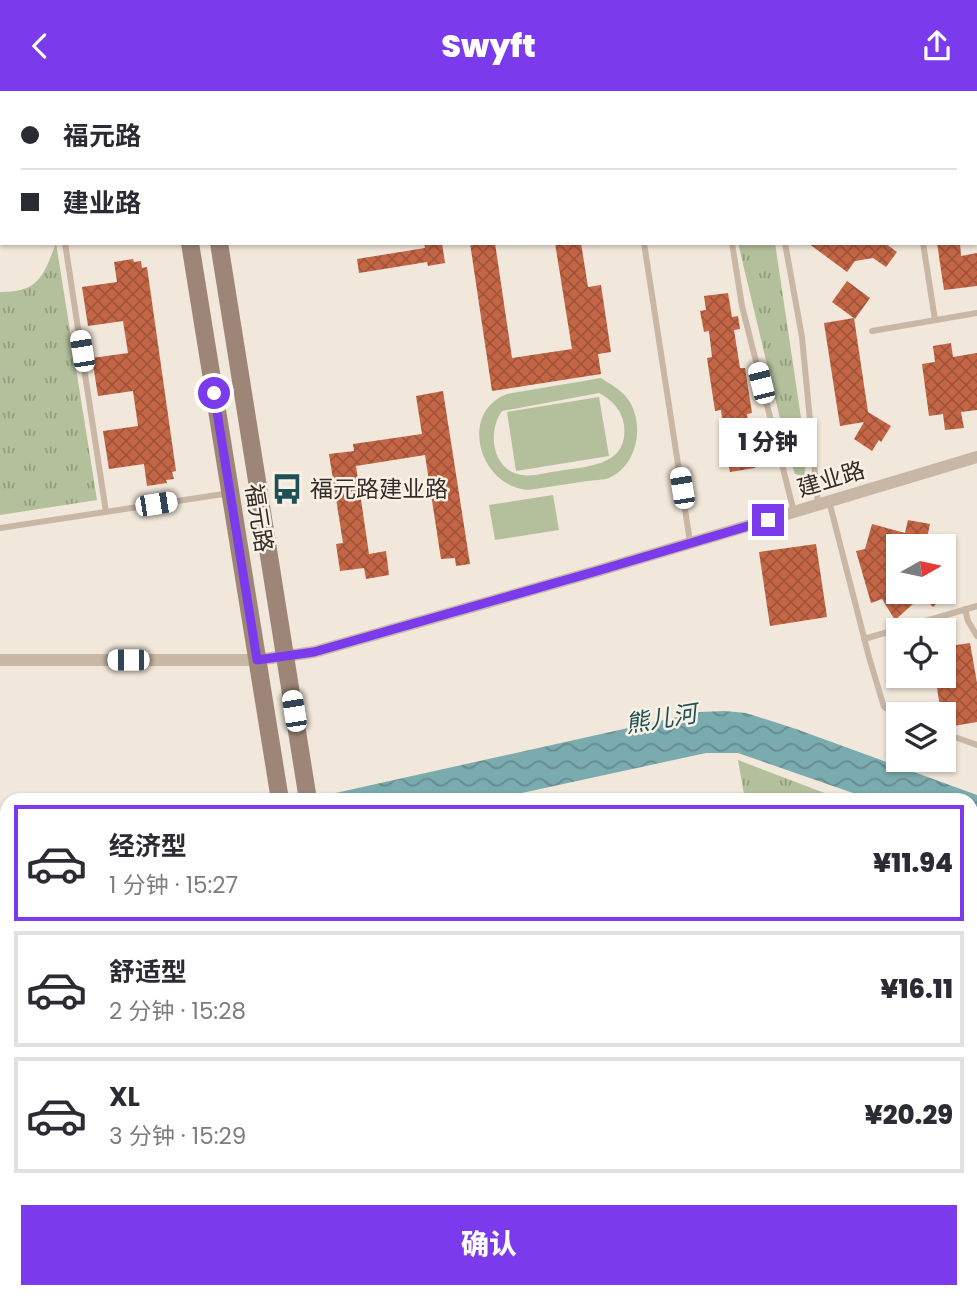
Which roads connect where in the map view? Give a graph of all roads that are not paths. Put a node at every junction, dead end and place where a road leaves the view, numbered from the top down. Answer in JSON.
{"nodes":[{"id":1,"x":65,"y":245,"type":"edge"},
{"id":2,"x":190,"y":245,"type":"edge"},
{"id":3,"x":219,"y":245,"type":"edge"},
{"id":4,"x":643,"y":245,"type":"edge"},
{"id":5,"x":732,"y":245,"type":"edge"},
{"id":6,"x":785,"y":245,"type":"edge"},
{"id":7,"x":923,"y":245,"type":"edge"},
{"id":8,"x":976,"y":315,"type":"edge"},
{"id":9,"x":934,"y":320,"type":"junction"},
{"id":10,"x":872,"y":331,"type":"dead end"},
{"id":11,"x":977,"y":457,"type":"edge"},
{"id":12,"x":230,"y":493,"type":"junction"},
{"id":13,"x":823,"y":503,"type":"junction"},
{"id":14,"x":106,"y":512,"type":"junction"},
{"id":15,"x":793,"y":512,"type":"junction"},
{"id":16,"x":0,"y":528,"type":"edge"},
{"id":17,"x":691,"y":543,"type":"junction"},
{"id":18,"x":977,"y":606,"type":"edge"},
{"id":19,"x":965,"y":609,"type":"junction"},
{"id":20,"x":977,"y":636,"type":"edge"},
{"id":21,"x":864,"y":639,"type":"junction"},
{"id":22,"x":285,"y":657,"type":"junction"},
{"id":23,"x":0,"y":660,"type":"edge"},
{"id":24,"x":257,"y":660,"type":"junction"},
{"id":25,"x":886,"y":708,"type":"edge"},
{"id":26,"x":956,"y":738,"type":"edge"},
{"id":27,"x":977,"y":745,"type":"edge"},
{"id":28,"x":279,"y":793,"type":"edge"},
{"id":29,"x":307,"y":793,"type":"edge"}],
"edges":[{"from":1,"to":14,"type":"lane"},
{"from":2,"to":12,"type":"main road","name":"福元路"},
{"from":3,"to":22,"type":"main road","name":"福元路"},
{"from":4,"to":17,"type":"lane"},
{"from":5,"to":15,"type":"lane"},
{"from":6,"to":13,"type":"lane"},
{"from":7,"to":9,"type":"lane"},
{"from":8,"to":9,"type":"lane"},
{"from":9,"to":10,"type":"lane"},
{"from":11,"to":13,"type":"street","name":"建业路"},
{"from":12,"to":14,"type":"lane"},
{"from":12,"to":24,"type":"main road","name":"福元路"},
{"from":13,"to":15,"type":"street","name":"建业路"},
{"from":13,"to":21,"type":"lane"},
{"from":14,"to":16,"type":"lane"},
{"from":15,"to":17,"type":"street","name":"建业路"},
{"from":17,"to":22,"type":"street","name":"建业路"},
{"from":18,"to":19,"type":"lane"},
{"from":19,"to":20,"type":"lane"},
{"from":19,"to":21,"type":"lane"},
{"from":21,"to":25,"type":"lane"},
{"from":22,"to":24,"type":"street","name":"建业路"},
{"from":22,"to":29,"type":"main road","name":"福元路"},
{"from":23,"to":24,"type":"street","name":"建业路"},
{"from":24,"to":28,"type":"main road","name":"福元路"},
{"from":26,"to":27,"type":"lane"}]}
